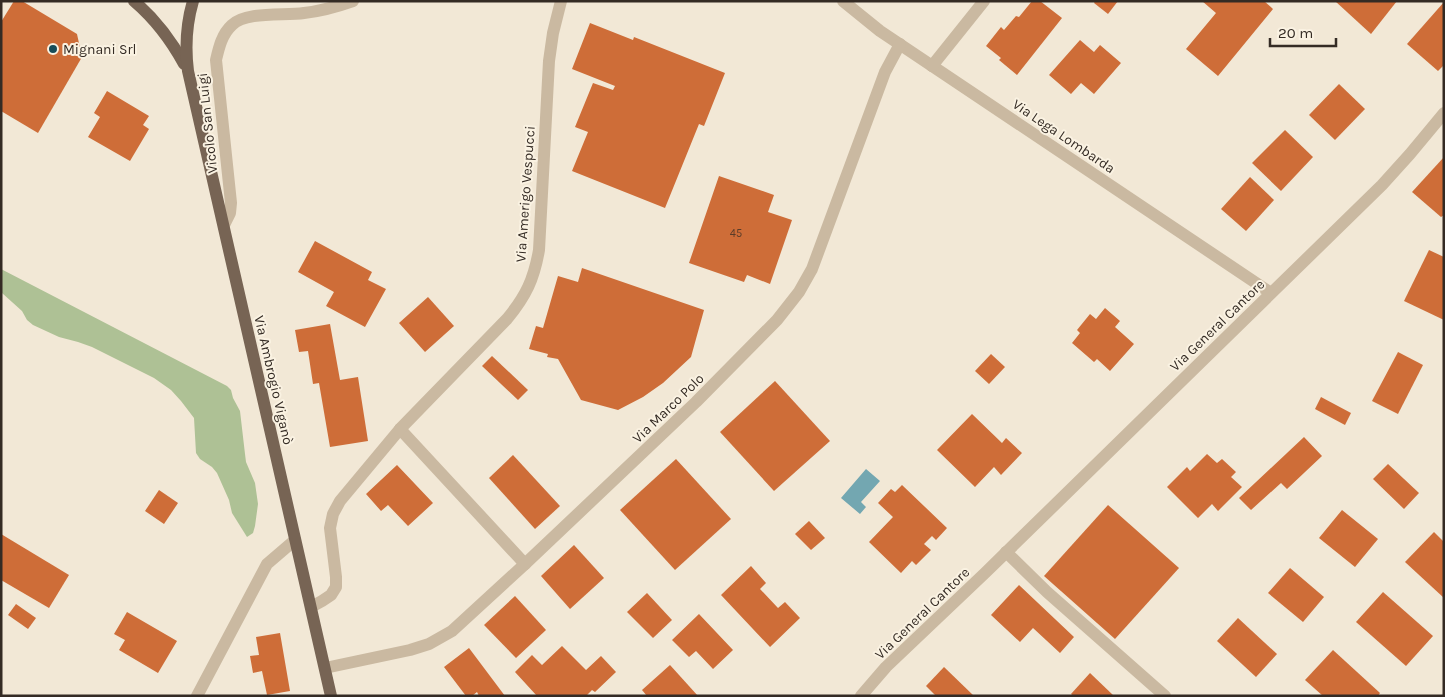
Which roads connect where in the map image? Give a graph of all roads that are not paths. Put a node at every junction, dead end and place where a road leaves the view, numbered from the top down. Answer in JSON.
{"nodes":[{"id":1,"x":134,"y":1,"type":"edge"},
{"id":2,"x":193,"y":1,"type":"edge"},
{"id":3,"x":353,"y":1,"type":"edge"},
{"id":4,"x":561,"y":1,"type":"edge"},
{"id":5,"x":843,"y":1,"type":"edge"},
{"id":6,"x":984,"y":1,"type":"edge"},
{"id":7,"x":900,"y":44,"type":"junction"},
{"id":8,"x":932,"y":66,"type":"junction"},
{"id":9,"x":188,"y":71,"type":"junction"},
{"id":10,"x":1444,"y":113,"type":"edge"},
{"id":11,"x":224,"y":225,"type":"junction"},
{"id":12,"x":1271,"y":293,"type":"junction"},
{"id":13,"x":400,"y":429,"type":"junction"},
{"id":14,"x":295,"y":540,"type":"junction"},
{"id":15,"x":1006,"y":552,"type":"junction"},
{"id":16,"x":525,"y":564,"type":"junction"},
{"id":17,"x":311,"y":607,"type":"junction"},
{"id":18,"x":325,"y":668,"type":"junction"},
{"id":19,"x":196,"y":696,"type":"edge"},
{"id":20,"x":332,"y":696,"type":"edge"},
{"id":21,"x":860,"y":696,"type":"edge"},
{"id":22,"x":1165,"y":696,"type":"edge"}],
"edges":[{"from":1,"to":9,"type":"main road","name":"Via Ambrogio Viganò"},
{"from":2,"to":9,"type":"main road","name":"Via Ambrogio Viganò"},
{"from":3,"to":11,"type":"street","name":"Vicolo San Luigi"},
{"from":4,"to":13,"type":"street","name":"Via Amerigo Vespucci"},
{"from":5,"to":7,"type":"street","name":"Via Lega Lombarda"},
{"from":6,"to":8,"type":"street"},
{"from":7,"to":8,"type":"street","name":"Via Lega Lombarda"},
{"from":7,"to":16,"type":"street","name":"Via Marco Polo"},
{"from":8,"to":12,"type":"street","name":"Via Lega Lombarda"},
{"from":9,"to":11,"type":"main road","name":"Via Ambrogio Viganò"},
{"from":10,"to":12,"type":"street","name":"Via General Cantore"},
{"from":11,"to":14,"type":"main road","name":"Via Ambrogio Viganò"},
{"from":12,"to":15,"type":"street","name":"Via General Cantore"},
{"from":13,"to":16,"type":"street"},
{"from":13,"to":17,"type":"street","name":"Via Amerigo Vespucci"},
{"from":14,"to":17,"type":"main road","name":"Via Ambrogio Viganò"},
{"from":14,"to":19,"type":"street"},
{"from":15,"to":21,"type":"street","name":"Via General Cantore"},
{"from":15,"to":22,"type":"street"},
{"from":16,"to":18,"type":"street","name":"Via Marco Polo"},
{"from":17,"to":18,"type":"main road","name":"Via Ambrogio Viganò"},
{"from":18,"to":20,"type":"main road","name":"Via Ambrogio Viganò"}]}
